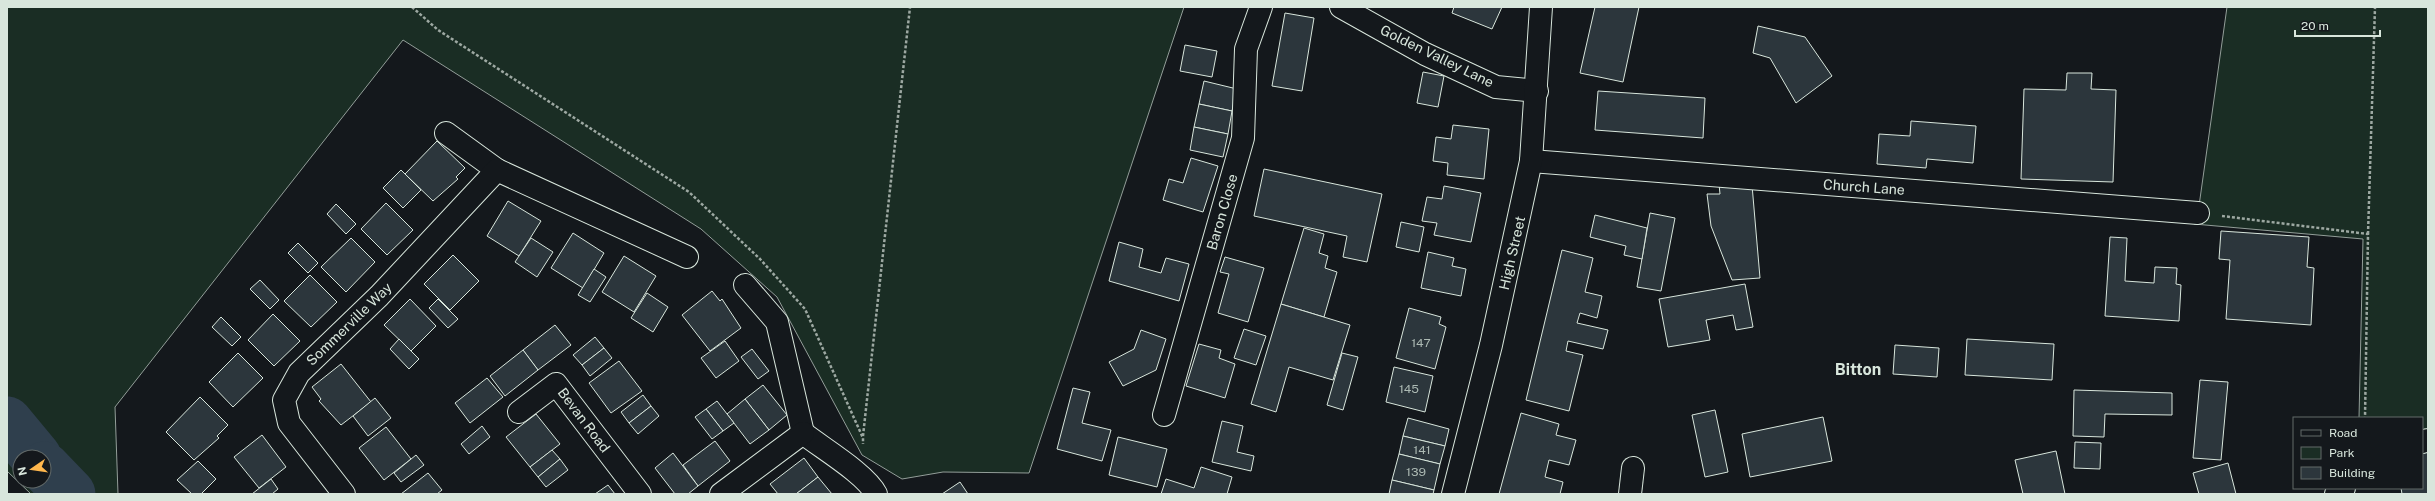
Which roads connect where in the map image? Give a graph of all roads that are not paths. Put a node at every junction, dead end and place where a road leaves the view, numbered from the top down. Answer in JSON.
{"nodes":[{"id":1,"x":1261,"y":7,"type":"edge"},
{"id":2,"x":1341,"y":7,"type":"edge"},
{"id":3,"x":1541,"y":7,"type":"edge"},
{"id":4,"x":1537,"y":91,"type":"junction"},
{"id":5,"x":446,"y":133,"type":"dead end"},
{"id":6,"x":1531,"y":161,"type":"junction"},
{"id":7,"x":498,"y":170,"type":"junction"},
{"id":8,"x":2198,"y":213,"type":"road end"},
{"id":9,"x":687,"y":257,"type":"dead end"},
{"id":10,"x":745,"y":285,"type":"dead end"},
{"id":11,"x":519,"y":412,"type":"dead end"},
{"id":12,"x":1164,"y":415,"type":"dead end"},
{"id":13,"x":804,"y":433,"type":"junction"},
{"id":14,"x":1633,"y":468,"type":"dead end"},
{"id":15,"x":344,"y":494,"type":"edge"},
{"id":16,"x":640,"y":494,"type":"edge"},
{"id":17,"x":721,"y":494,"type":"edge"},
{"id":18,"x":876,"y":494,"type":"edge"},
{"id":19,"x":1453,"y":494,"type":"edge"},
{"id":20,"x":1630,"y":494,"type":"edge"}],
"edges":[{"from":1,"to":12,"type":"street","name":"Baron Close"},
{"from":2,"to":4,"type":"street","name":"Golden Valley Lane"},
{"from":3,"to":4,"type":"street","name":"High Street"},
{"from":4,"to":6,"type":"street","name":"High Street"},
{"from":5,"to":7,"type":"street"},
{"from":6,"to":8,"type":"street","name":"Church Lane"},
{"from":6,"to":19,"type":"street","name":"High Street"},
{"from":7,"to":9,"type":"street"},
{"from":7,"to":15,"type":"street","name":"Sommerville Way"},
{"from":10,"to":13,"type":"street"},
{"from":11,"to":16,"type":"street","name":"Bevan Road"},
{"from":13,"to":17,"type":"street"},
{"from":13,"to":18,"type":"street"},
{"from":14,"to":20,"type":"street"}]}
